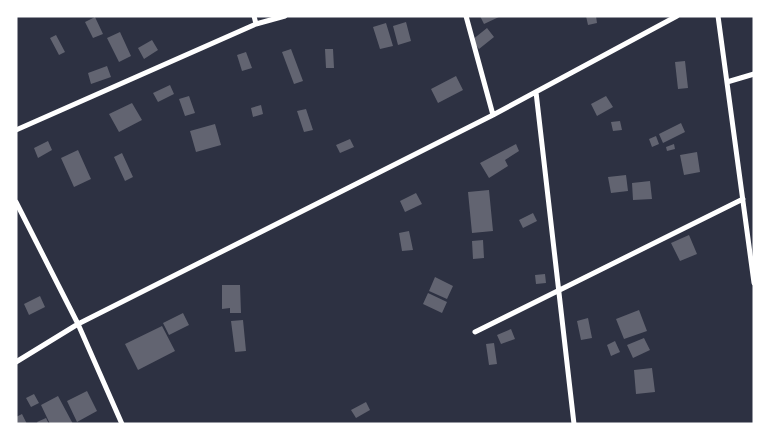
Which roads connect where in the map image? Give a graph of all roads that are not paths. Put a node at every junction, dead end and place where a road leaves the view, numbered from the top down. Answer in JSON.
{"nodes":[{"id":1,"x":254,"y":16,"type":"edge"},
{"id":2,"x":285,"y":16,"type":"edge"},
{"id":3,"x":466,"y":16,"type":"edge"},
{"id":4,"x":676,"y":16,"type":"edge"},
{"id":5,"x":718,"y":16,"type":"edge"},
{"id":6,"x":256,"y":24,"type":"junction"},
{"id":7,"x":754,"y":74,"type":"edge"},
{"id":8,"x":727,"y":82,"type":"junction"},
{"id":9,"x":536,"y":92,"type":"junction"},
{"id":10,"x":493,"y":115,"type":"junction"},
{"id":11,"x":16,"y":130,"type":"edge"},
{"id":12,"x":743,"y":199,"type":"junction"},
{"id":13,"x":16,"y":202,"type":"edge"},
{"id":14,"x":754,"y":283,"type":"edge"},
{"id":15,"x":559,"y":290,"type":"junction"},
{"id":16,"x":78,"y":324,"type":"junction"},
{"id":17,"x":475,"y":332,"type":"dead end"},
{"id":18,"x":16,"y":362,"type":"edge"},
{"id":19,"x":122,"y":424,"type":"edge"},
{"id":20,"x":574,"y":424,"type":"edge"}],
"edges":[{"from":1,"to":6,"type":"street"},
{"from":2,"to":6,"type":"street"},
{"from":3,"to":10,"type":"street"},
{"from":4,"to":9,"type":"street"},
{"from":5,"to":8,"type":"street"},
{"from":6,"to":11,"type":"street"},
{"from":7,"to":8,"type":"street"},
{"from":8,"to":12,"type":"street"},
{"from":9,"to":10,"type":"street"},
{"from":9,"to":15,"type":"street"},
{"from":10,"to":16,"type":"street"},
{"from":12,"to":14,"type":"street"},
{"from":12,"to":15,"type":"street"},
{"from":13,"to":16,"type":"street"},
{"from":15,"to":17,"type":"street"},
{"from":15,"to":20,"type":"street"},
{"from":16,"to":18,"type":"street"},
{"from":16,"to":19,"type":"street"}]}
